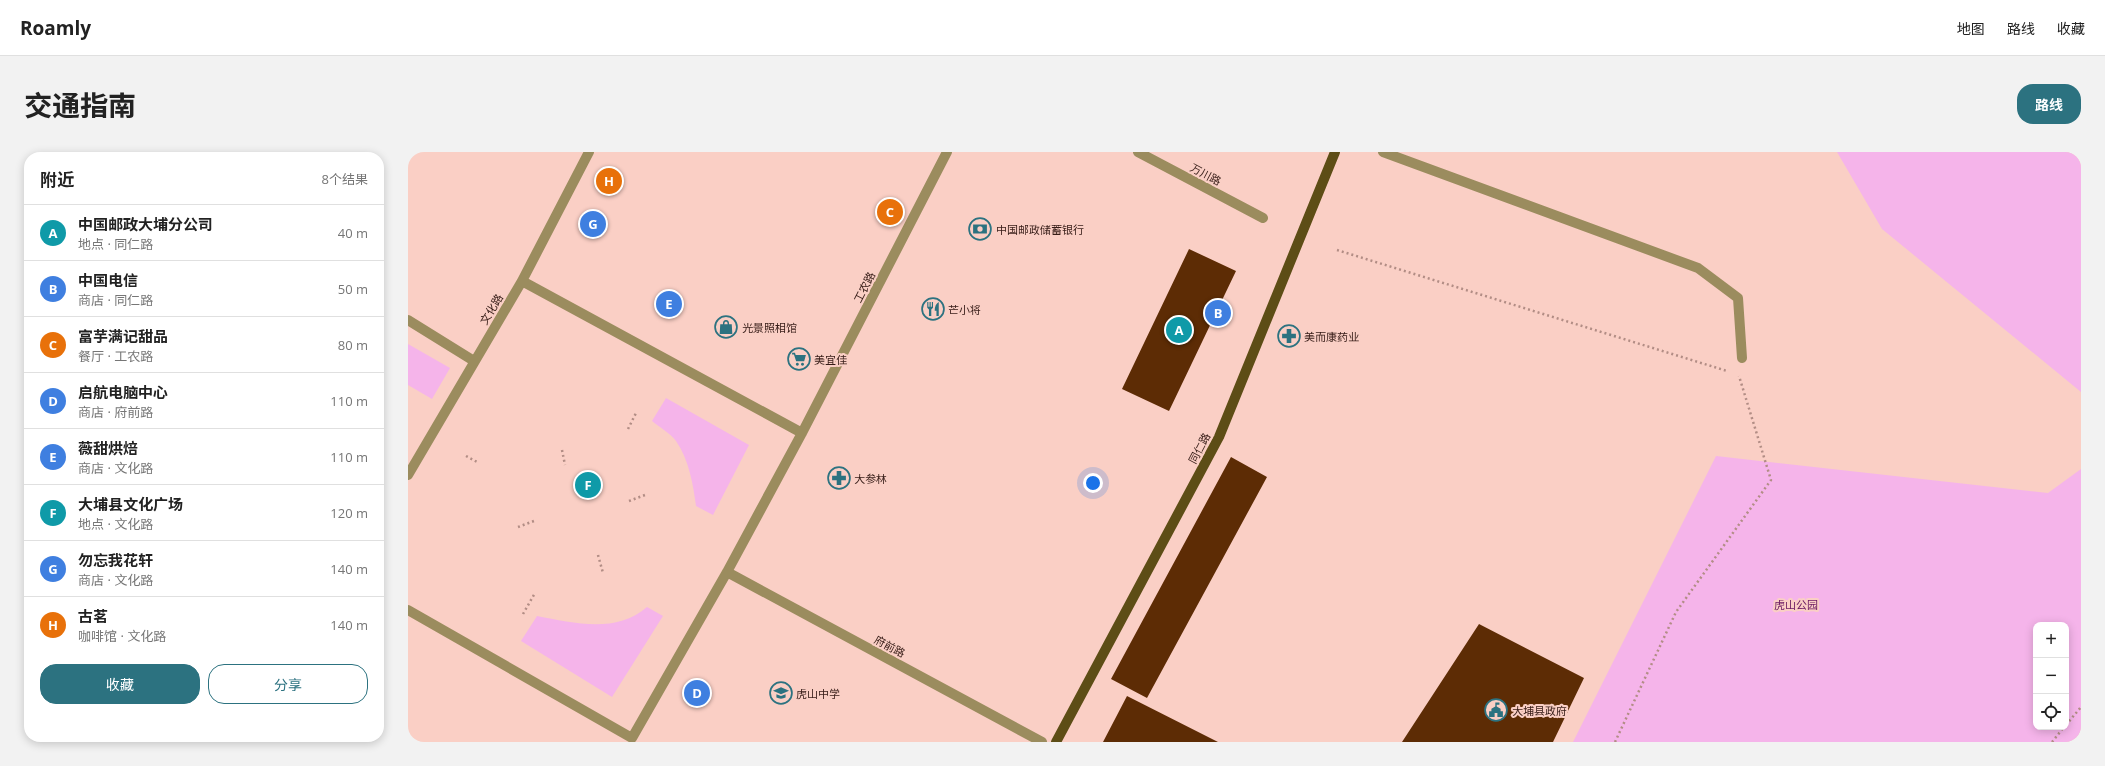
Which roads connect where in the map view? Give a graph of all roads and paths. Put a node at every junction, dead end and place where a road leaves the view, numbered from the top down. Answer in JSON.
{"nodes":[{"id":1,"x":589,"y":152,"type":"edge"},
{"id":2,"x":947,"y":152,"type":"edge"},
{"id":3,"x":1138,"y":152,"type":"edge"},
{"id":4,"x":1335,"y":152,"type":"edge"},
{"id":5,"x":1383,"y":152,"type":"edge"},
{"id":6,"x":1263,"y":218,"type":"dead end"},
{"id":7,"x":1337,"y":250,"type":"dead end"},
{"id":8,"x":522,"y":282,"type":"junction"},
{"id":9,"x":408,"y":320,"type":"edge"},
{"id":10,"x":1742,"y":358,"type":"dead end"},
{"id":11,"x":474,"y":361,"type":"junction"},
{"id":12,"x":1731,"y":372,"type":"dead end"},
{"id":13,"x":1739,"y":375,"type":"dead end"},
{"id":14,"x":636,"y":413,"type":"dead end"},
{"id":15,"x":628,"y":429,"type":"dead end"},
{"id":16,"x":802,"y":433,"type":"junction"},
{"id":17,"x":562,"y":450,"type":"dead end"},
{"id":18,"x":466,"y":456,"type":"dead end"},
{"id":19,"x":479,"y":463,"type":"dead end"},
{"id":20,"x":565,"y":465,"type":"dead end"},
{"id":21,"x":408,"y":475,"type":"edge"},
{"id":22,"x":645,"y":495,"type":"dead end"},
{"id":23,"x":629,"y":501,"type":"dead end"},
{"id":24,"x":534,"y":521,"type":"dead end"},
{"id":25,"x":518,"y":527,"type":"dead end"},
{"id":26,"x":598,"y":555,"type":"dead end"},
{"id":27,"x":727,"y":572,"type":"junction"},
{"id":28,"x":603,"y":573,"type":"dead end"},
{"id":29,"x":535,"y":593,"type":"dead end"},
{"id":30,"x":408,"y":610,"type":"edge"},
{"id":31,"x":523,"y":614,"type":"dead end"},
{"id":32,"x":2081,"y":707,"type":"edge"},
{"id":33,"x":2069,"y":721,"type":"edge"},
{"id":34,"x":2062,"y":730,"type":"edge"},
{"id":35,"x":1042,"y":742,"type":"edge"},
{"id":36,"x":1056,"y":742,"type":"edge"},
{"id":37,"x":1615,"y":742,"type":"edge"},
{"id":38,"x":2052,"y":742,"type":"edge"}],
"edges":[{"from":1,"to":8,"type":"street","name":"文化路"},
{"from":2,"to":16,"type":"street","name":"工农路"},
{"from":3,"to":6,"type":"street","name":"万川路"},
{"from":4,"to":36,"type":"main road","name":"同仁路"},
{"from":5,"to":10,"type":"street"},
{"from":7,"to":12,"type":"path"},
{"from":8,"to":11,"type":"street","name":"文化路"},
{"from":8,"to":16,"type":"street"},
{"from":9,"to":11,"type":"street"},
{"from":11,"to":21,"type":"street","name":"文化路"},
{"from":13,"to":37,"type":"path"},
{"from":14,"to":15,"type":"path"},
{"from":16,"to":27,"type":"street","name":"工农路"},
{"from":17,"to":20,"type":"path"},
{"from":18,"to":19,"type":"path"},
{"from":22,"to":23,"type":"path"},
{"from":24,"to":25,"type":"path"},
{"from":26,"to":28,"type":"path"},
{"from":27,"to":30,"type":"street","name":"工农路"},
{"from":27,"to":35,"type":"street","name":"府前路"},
{"from":29,"to":31,"type":"path"},
{"from":32,"to":33,"type":"path"},
{"from":34,"to":38,"type":"path"}]}
